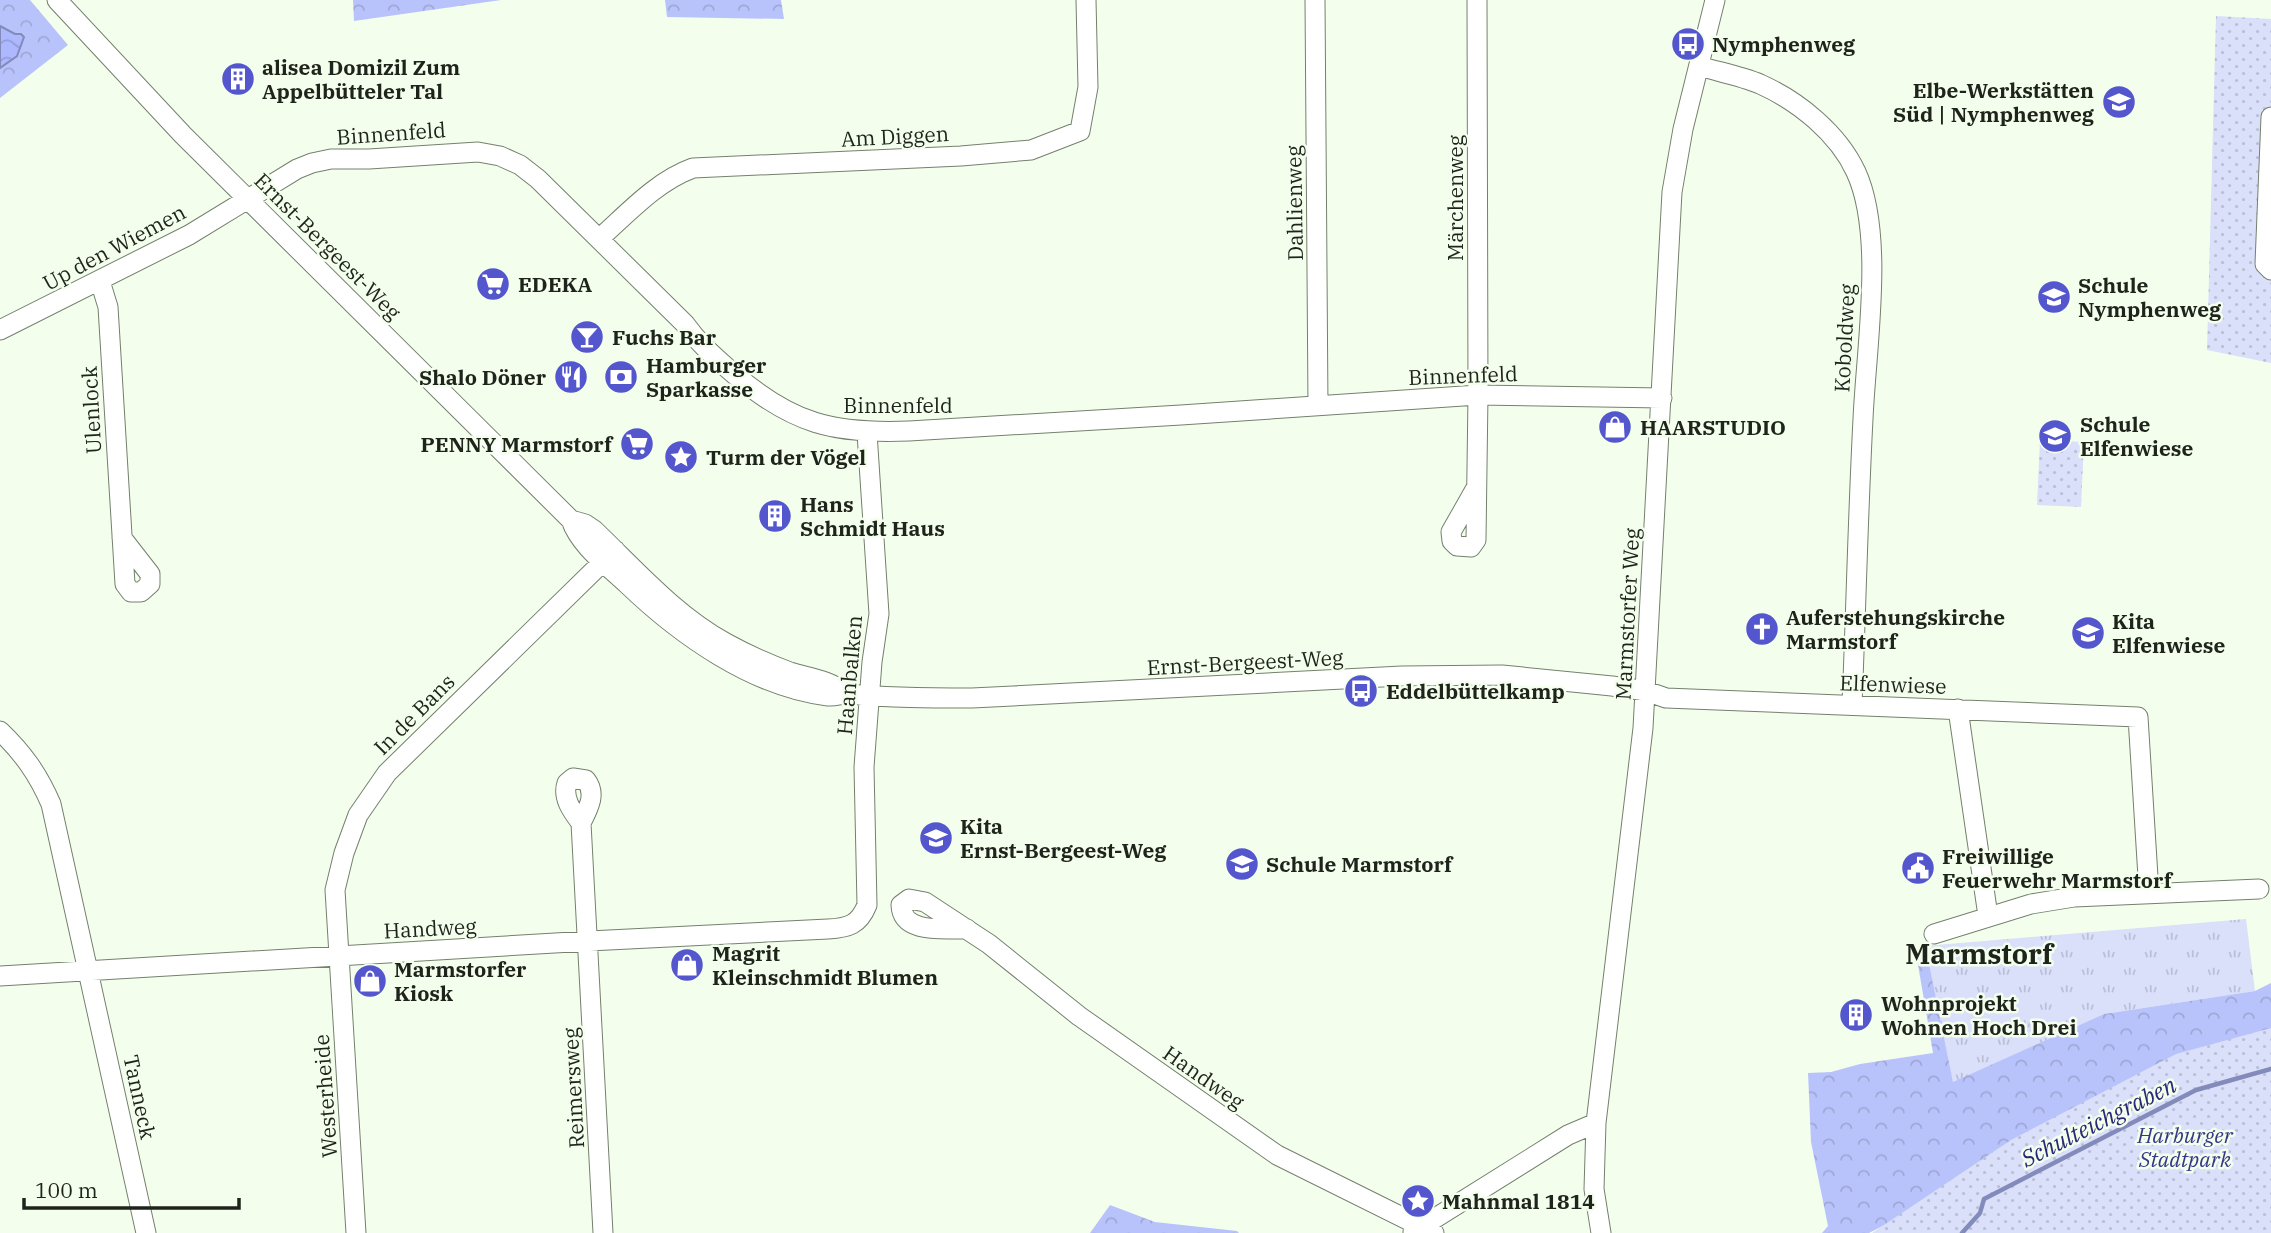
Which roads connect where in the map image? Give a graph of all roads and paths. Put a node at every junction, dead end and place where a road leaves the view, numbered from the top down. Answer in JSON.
{"nodes":[{"id":1,"x":57,"y":0,"type":"edge"},
{"id":2,"x":1086,"y":0,"type":"edge"},
{"id":3,"x":1315,"y":0,"type":"edge"},
{"id":4,"x":1477,"y":0,"type":"edge"},
{"id":5,"x":1715,"y":0,"type":"edge"},
{"id":6,"x":1699,"y":66,"type":"junction"},
{"id":7,"x":2271,"y":117,"type":"edge"},
{"id":8,"x":247,"y":199,"type":"junction"},
{"id":9,"x":600,"y":238,"type":"junction"},
{"id":10,"x":2271,"y":270,"type":"edge"},
{"id":11,"x":100,"y":281,"type":"junction"},
{"id":12,"x":0,"y":330,"type":"edge"},
{"id":13,"x":1478,"y":395,"type":"junction"},
{"id":14,"x":1662,"y":398,"type":"junction"},
{"id":15,"x":1318,"y":406,"type":"junction"},
{"id":16,"x":867,"y":433,"type":"junction"},
{"id":17,"x":1476,"y":488,"type":"dead end"},
{"id":18,"x":122,"y":538,"type":"dead end"},
{"id":19,"x":609,"y":556,"type":"junction"},
{"id":20,"x":1646,"y":691,"type":"junction"},
{"id":21,"x":869,"y":696,"type":"junction"},
{"id":22,"x":1852,"y":705,"type":"junction"},
{"id":23,"x":1958,"y":709,"type":"junction"},
{"id":24,"x":0,"y":731,"type":"edge"},
{"id":25,"x":581,"y":823,"type":"dead end"},
{"id":26,"x":2259,"y":889,"type":"dead end"},
{"id":27,"x":2149,"y":893,"type":"junction"},
{"id":28,"x":1988,"y":916,"type":"junction"},
{"id":29,"x":860,"y":919,"type":"joint"},
{"id":30,"x":967,"y":929,"type":"dead end"},
{"id":31,"x":1934,"y":934,"type":"dead end"},
{"id":32,"x":589,"y":941,"type":"junction"},
{"id":33,"x":339,"y":956,"type":"junction"},
{"id":34,"x":89,"y":970,"type":"junction"},
{"id":35,"x":0,"y":976,"type":"edge"},
{"id":36,"x":1596,"y":1124,"type":"junction"},
{"id":37,"x":1423,"y":1231,"type":"edge"},
{"id":38,"x":146,"y":1233,"type":"edge"},
{"id":39,"x":356,"y":1233,"type":"edge"},
{"id":40,"x":603,"y":1233,"type":"edge"},
{"id":41,"x":1601,"y":1233,"type":"edge"}],
"edges":[{"from":1,"to":8,"type":"street","name":"Ernst-Bergeest-Weg"},
{"from":2,"to":9,"type":"street","name":"Am Diggen"},
{"from":3,"to":15,"type":"street","name":"Dahlienweg"},
{"from":4,"to":13,"type":"street","name":"Märchenweg"},
{"from":5,"to":6,"type":"street","name":"Marmstorfer Weg"},
{"from":6,"to":14,"type":"street","name":"Marmstorfer Weg"},
{"from":6,"to":22,"type":"street","name":"Koboldweg"},
{"from":7,"to":10,"type":"street"},
{"from":8,"to":9,"type":"street","name":"Binnenfeld"},
{"from":8,"to":11,"type":"street","name":"Up den Wiemen"},
{"from":8,"to":19,"type":"street","name":"Ernst-Bergeest-Weg"},
{"from":9,"to":16,"type":"street","name":"Binnenfeld"},
{"from":11,"to":12,"type":"street","name":"Up den Wiemen"},
{"from":11,"to":18,"type":"street","name":"Ulenlock"},
{"from":13,"to":14,"type":"street","name":"Binnenfeld"},
{"from":13,"to":15,"type":"street","name":"Binnenfeld"},
{"from":13,"to":17,"type":"street"},
{"from":14,"to":20,"type":"street","name":"Marmstorfer Weg"},
{"from":15,"to":16,"type":"street","name":"Binnenfeld"},
{"from":16,"to":21,"type":"street","name":"Haanbalken"},
{"from":19,"to":21,"type":"street","name":"Ernst-Bergeest-Weg"},
{"from":19,"to":33,"type":"street","name":"In de Bans"},
{"from":20,"to":21,"type":"street","name":"Ernst-Bergeest-Weg"},
{"from":20,"to":22,"type":"street","name":"Elfenwiese"},
{"from":20,"to":36,"type":"street","name":"Marmstorfer Weg"},
{"from":21,"to":29,"type":"street","name":"Haanbalken"},
{"from":22,"to":23,"type":"street","name":"Elfenwiese"},
{"from":23,"to":27,"type":"street","name":"Elfenwiese"},
{"from":23,"to":28,"type":"street"},
{"from":24,"to":34,"type":"street"},
{"from":25,"to":32,"type":"street","name":"Reimersweg"},
{"from":26,"to":27,"type":"street"},
{"from":27,"to":28,"type":"street"},
{"from":28,"to":31,"type":"street"},
{"from":29,"to":32,"type":"street","name":"Handweg"},
{"from":30,"to":37,"type":"street","name":"Handweg"},
{"from":32,"to":33,"type":"street","name":"Handweg"},
{"from":32,"to":40,"type":"street","name":"Reimersweg"},
{"from":33,"to":34,"type":"street","name":"Handweg"},
{"from":33,"to":39,"type":"street","name":"Westerheide"},
{"from":34,"to":35,"type":"street","name":"Handweg"},
{"from":34,"to":38,"type":"street","name":"Tanneck"},
{"from":36,"to":37,"type":"street"},
{"from":36,"to":41,"type":"street","name":"Marmstorfer Weg"}]}
